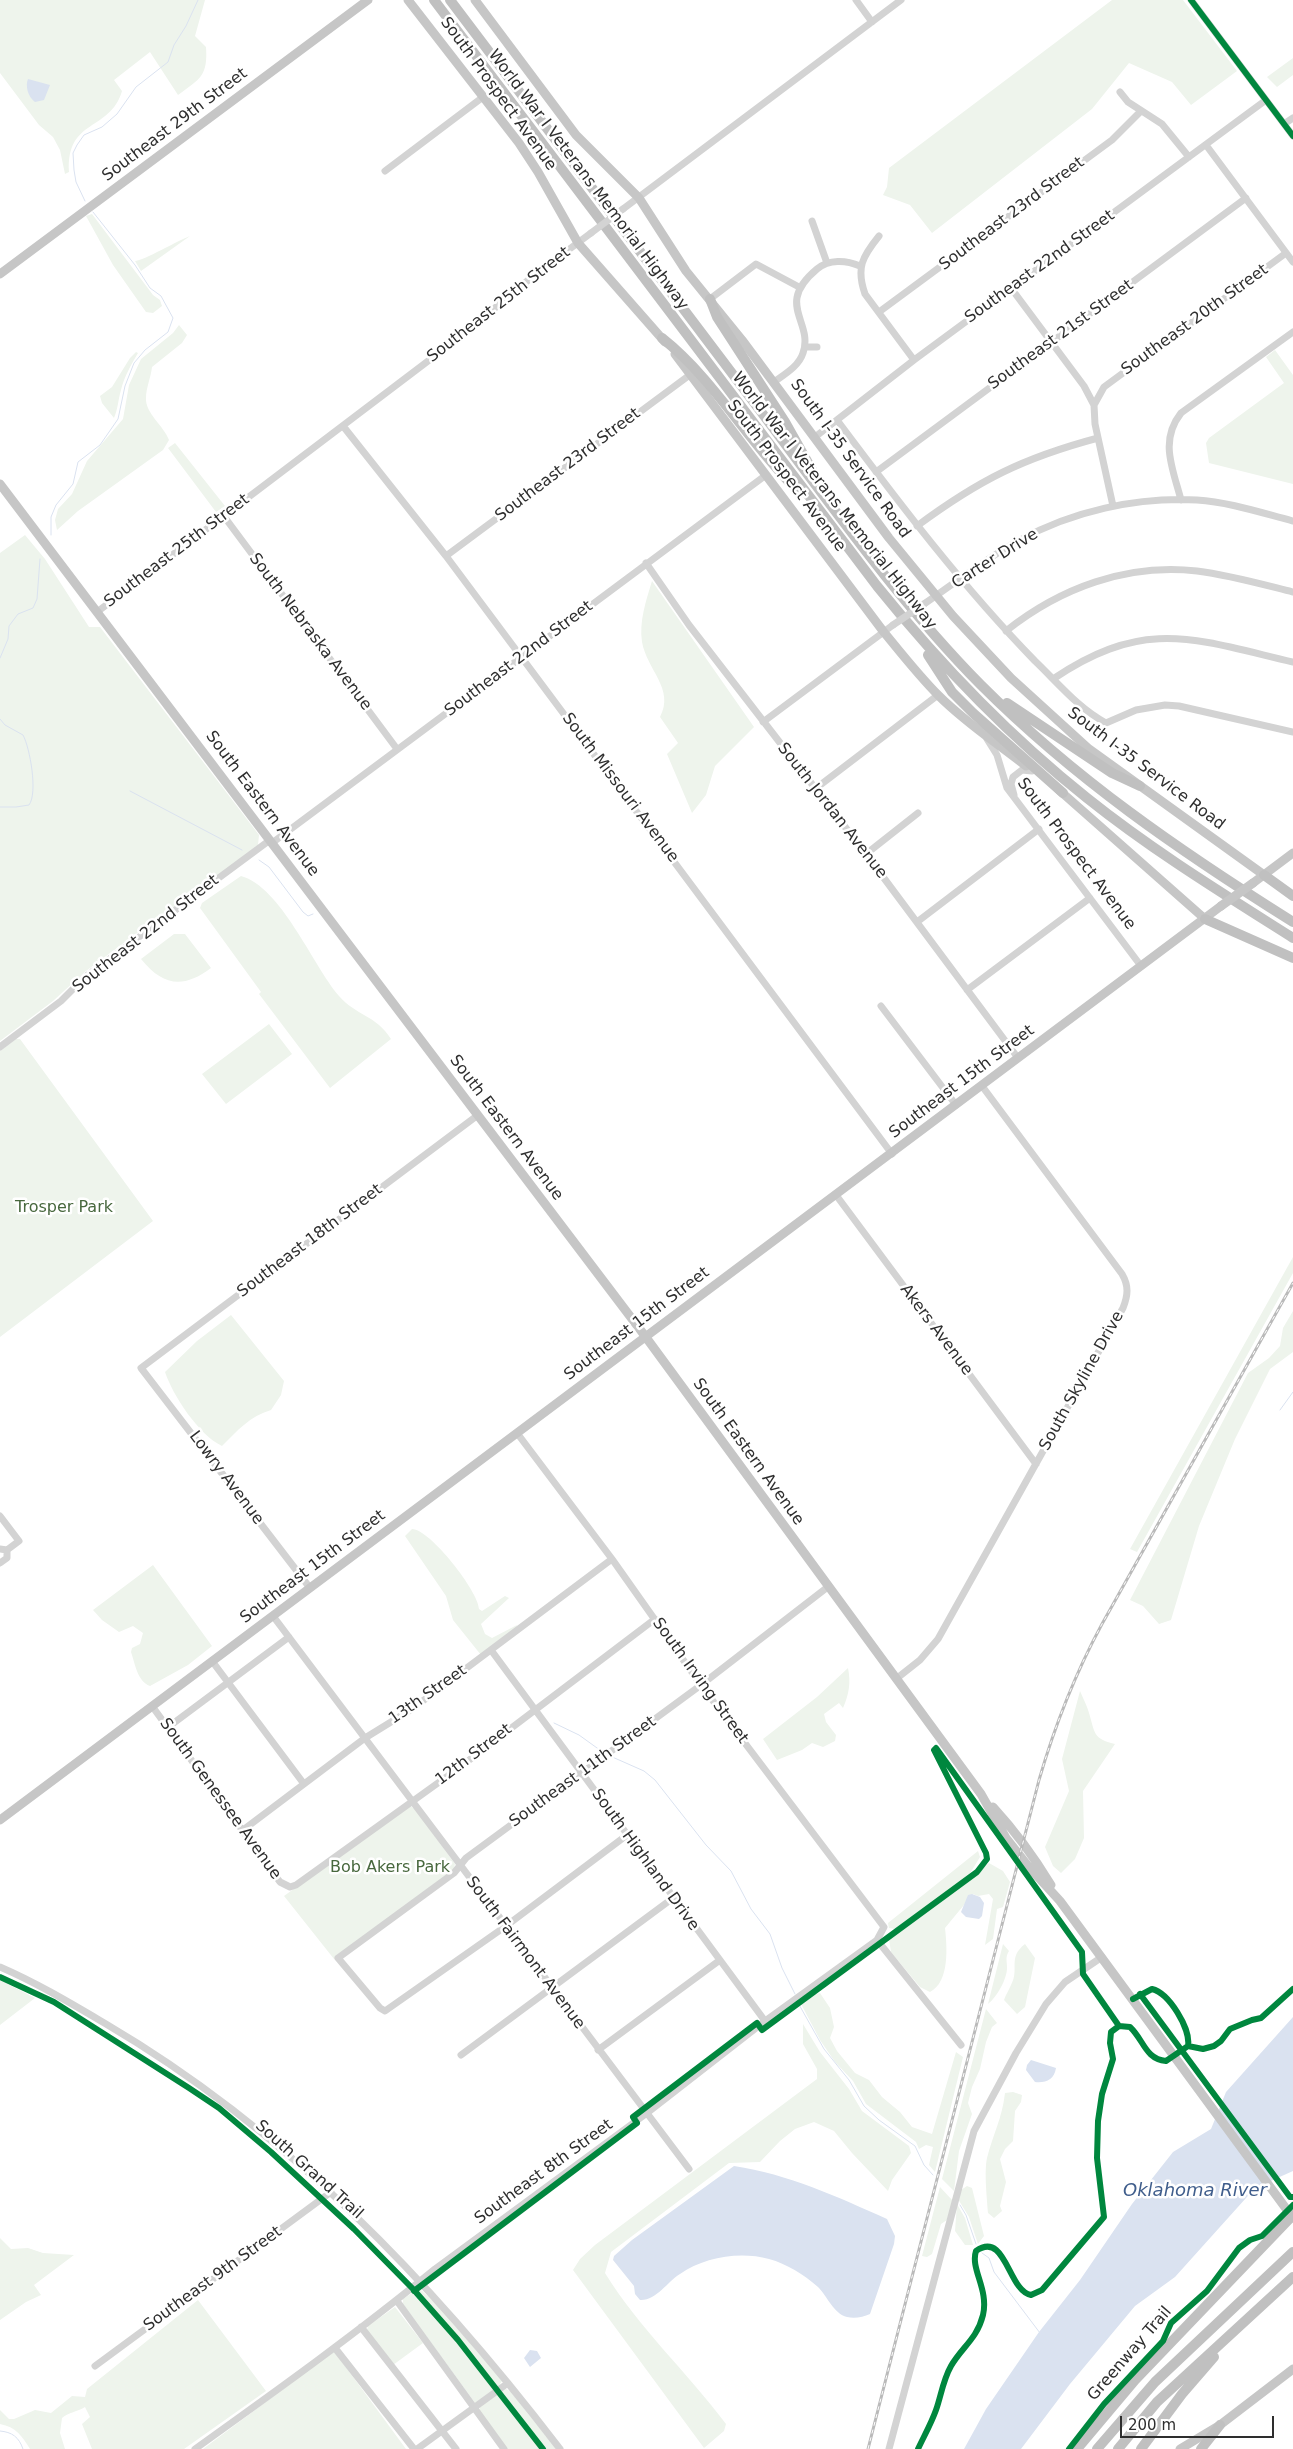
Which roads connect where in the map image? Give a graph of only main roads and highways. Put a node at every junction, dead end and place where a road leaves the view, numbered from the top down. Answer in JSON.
{"nodes":[{"id":1,"x":368,"y":0,"type":"edge"},
{"id":2,"x":408,"y":0,"type":"edge"},
{"id":3,"x":434,"y":0,"type":"edge"},
{"id":4,"x":450,"y":0,"type":"edge"},
{"id":5,"x":475,"y":0,"type":"edge"},
{"id":6,"x":0,"y":274,"type":"edge"},
{"id":7,"x":710,"y":299,"type":"junction"},
{"id":8,"x":662,"y":338,"type":"junction"},
{"id":9,"x":0,"y":484,"type":"edge"},
{"id":10,"x":832,"y":506,"type":"junction"},
{"id":11,"x":820,"y":512,"type":"junction"},
{"id":12,"x":910,"y":626,"type":"junction"},
{"id":13,"x":982,"y":685,"type":"junction"},
{"id":14,"x":1140,"y":786,"type":"junction"},
{"id":15,"x":1063,"y":793,"type":"junction"},
{"id":16,"x":1293,"y":853,"type":"edge"},
{"id":17,"x":1264,"y":875,"type":"junction"},
{"id":18,"x":1293,"y":896,"type":"edge"},
{"id":19,"x":1205,"y":919,"type":"junction"},
{"id":20,"x":1293,"y":922,"type":"edge"},
{"id":21,"x":1293,"y":938,"type":"edge"},
{"id":22,"x":1293,"y":958,"type":"edge"},
{"id":23,"x":644,"y":1336,"type":"junction"},
{"id":24,"x":0,"y":1820,"type":"edge"},
{"id":25,"x":1292,"y":2216,"type":"edge"},
{"id":26,"x":1293,"y":2252,"type":"edge"},
{"id":27,"x":1293,"y":2277,"type":"edge"},
{"id":28,"x":1241,"y":2326,"type":"junction"},
{"id":29,"x":1293,"y":2369,"type":"edge"},
{"id":30,"x":1220,"y":2425,"type":"junction"},
{"id":31,"x":1077,"y":2449,"type":"edge"},
{"id":32,"x":1097,"y":2449,"type":"edge"},
{"id":33,"x":1118,"y":2449,"type":"edge"},
{"id":34,"x":1141,"y":2449,"type":"edge"},
{"id":35,"x":1180,"y":2449,"type":"edge"},
{"id":36,"x":1201,"y":2449,"type":"edge"}],
"edges":[{"from":1,"to":6,"type":"main road","name":"Southeast 29th Street"},
{"from":2,"to":8,"type":"main road","name":"South Prospect Avenue"},
{"from":3,"to":11,"type":"highway","name":"World War I Veterans Memorial Highway"},
{"from":4,"to":10,"type":"highway","name":"World War I Veterans Memorial Highway"},
{"from":5,"to":7,"type":"main road","name":"South I-35 Service Road"},
{"from":7,"to":10,"type":"highway"},
{"from":7,"to":14,"type":"main road","name":"South I-35 Service Road"},
{"from":8,"to":11,"type":"highway"},
{"from":8,"to":15,"type":"main road","name":"South Prospect Avenue"},
{"from":9,"to":23,"type":"main road","name":"South Eastern Avenue"},
{"from":10,"to":13,"type":"highway","name":"World War I Veterans Memorial Highway"},
{"from":11,"to":12,"type":"highway","name":"World War I Veterans Memorial Highway"},
{"from":12,"to":15,"type":"highway"},
{"from":12,"to":21,"type":"highway","name":"World War I Veterans Memorial Highway"},
{"from":13,"to":14,"type":"highway"},
{"from":13,"to":20,"type":"highway","name":"World War I Veterans Memorial Highway"},
{"from":14,"to":17,"type":"main road","name":"South I-35 Service Road"},
{"from":15,"to":19,"type":"main road"},
{"from":16,"to":17,"type":"main road","name":"Southeast 15th Street"},
{"from":17,"to":18,"type":"highway"},
{"from":17,"to":19,"type":"main road","name":"Southeast 15th Street","bridge":true},
{"from":19,"to":22,"type":"highway"},
{"from":19,"to":23,"type":"main road","name":"Southeast 15th Street"},
{"from":23,"to":24,"type":"main road","name":"Southeast 15th Street"},
{"from":23,"to":25,"type":"main road","name":"South Eastern Avenue"},
{"from":25,"to":31,"type":"highway"},
{"from":26,"to":32,"type":"highway"},
{"from":27,"to":28,"type":"highway"},
{"from":28,"to":33,"type":"highway"},
{"from":28,"to":34,"type":"highway"},
{"from":29,"to":30,"type":"main road"},
{"from":30,"to":35,"type":"main road"},
{"from":30,"to":36,"type":"highway"}]}
